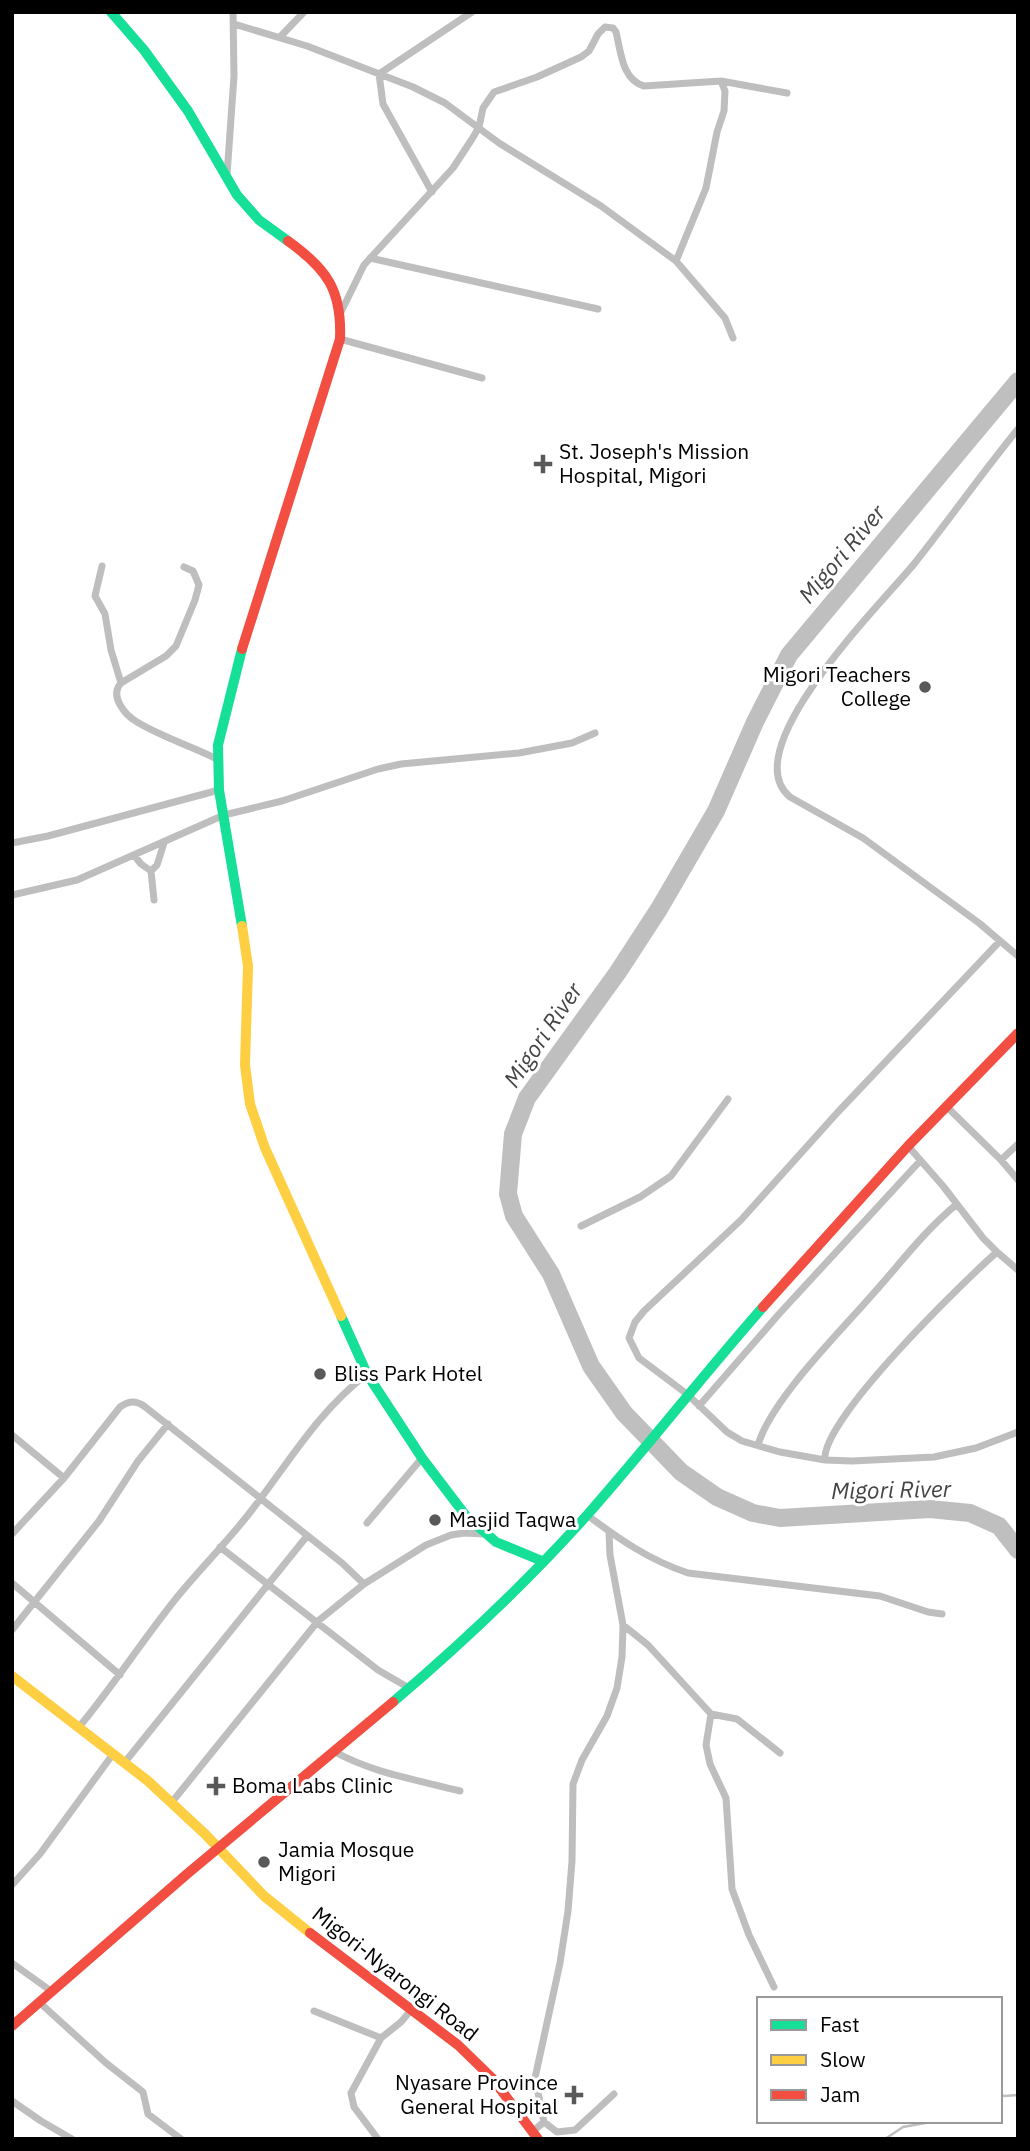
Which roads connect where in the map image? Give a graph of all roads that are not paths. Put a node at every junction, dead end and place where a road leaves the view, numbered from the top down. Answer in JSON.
{"nodes":[{"id":1,"x":111,"y":12,"type":"edge"},
{"id":2,"x":233,"y":12,"type":"edge"},
{"id":3,"x":304,"y":12,"type":"edge"},
{"id":4,"x":472,"y":12,"type":"edge"},
{"id":5,"x":234,"y":24,"type":"junction"},
{"id":6,"x":280,"y":37,"type":"junction"},
{"id":7,"x":379,"y":74,"type":"junction"},
{"id":8,"x":722,"y":81,"type":"junction"},
{"id":9,"x":787,"y":93,"type":"dead end"},
{"id":10,"x":478,"y":127,"type":"junction"},
{"id":11,"x":226,"y":176,"type":"junction"},
{"id":12,"x":432,"y":192,"type":"junction"},
{"id":13,"x":369,"y":258,"type":"junction"},
{"id":14,"x":676,"y":261,"type":"junction"},
{"id":15,"x":598,"y":309,"type":"dead end"},
{"id":16,"x":341,"y":313,"type":"junction"},
{"id":17,"x":733,"y":338,"type":"dead end"},
{"id":18,"x":340,"y":339,"type":"junction"},
{"id":19,"x":482,"y":378,"type":"dead end"},
{"id":20,"x":1018,"y":429,"type":"edge"},
{"id":21,"x":102,"y":566,"type":"dead end"},
{"id":22,"x":184,"y":567,"type":"dead end"},
{"id":23,"x":121,"y":682,"type":"junction"},
{"id":24,"x":595,"y":733,"type":"dead end"},
{"id":25,"x":217,"y":759,"type":"junction"},
{"id":26,"x":219,"y":790,"type":"junction"},
{"id":27,"x":225,"y":815,"type":"junction"},
{"id":28,"x":164,"y":842,"type":"junction"},
{"id":29,"x":12,"y":843,"type":"edge"},
{"id":30,"x":134,"y":855,"type":"junction"},
{"id":31,"x":151,"y":871,"type":"junction"},
{"id":32,"x":12,"y":895,"type":"edge"},
{"id":33,"x":154,"y":900,"type":"dead end"},
{"id":34,"x":1000,"y":941,"type":"junction"},
{"id":35,"x":1018,"y":956,"type":"edge"},
{"id":36,"x":1018,"y":1033,"type":"edge"},
{"id":37,"x":728,"y":1099,"type":"dead end"},
{"id":38,"x":947,"y":1107,"type":"junction"},
{"id":39,"x":1018,"y":1144,"type":"edge"},
{"id":40,"x":908,"y":1146,"type":"junction"},
{"id":41,"x":1001,"y":1160,"type":"junction"},
{"id":42,"x":920,"y":1161,"type":"junction"},
{"id":43,"x":1018,"y":1180,"type":"edge"},
{"id":44,"x":957,"y":1204,"type":"junction"},
{"id":45,"x":581,"y":1226,"type":"dead end"},
{"id":46,"x":998,"y":1252,"type":"junction"},
{"id":47,"x":1018,"y":1270,"type":"edge"},
{"id":48,"x":367,"y":1374,"type":"junction"},
{"id":49,"x":687,"y":1394,"type":"junction"},
{"id":50,"x":699,"y":1406,"type":"junction"},
{"id":51,"x":168,"y":1424,"type":"junction"},
{"id":52,"x":1018,"y":1432,"type":"edge"},
{"id":53,"x":12,"y":1435,"type":"edge"},
{"id":54,"x":758,"y":1445,"type":"junction"},
{"id":55,"x":422,"y":1458,"type":"junction"},
{"id":56,"x":825,"y":1460,"type":"junction"},
{"id":57,"x":64,"y":1478,"type":"junction"},
{"id":58,"x":260,"y":1498,"type":"junction"},
{"id":59,"x":587,"y":1515,"type":"junction"},
{"id":60,"x":367,"y":1523,"type":"dead end"},
{"id":61,"x":609,"y":1532,"type":"junction"},
{"id":62,"x":12,"y":1534,"type":"edge"},
{"id":63,"x":484,"y":1534,"type":"junction"},
{"id":64,"x":307,"y":1536,"type":"junction"},
{"id":65,"x":220,"y":1547,"type":"junction"},
{"id":66,"x":542,"y":1561,"type":"junction"},
{"id":67,"x":12,"y":1583,"type":"edge"},
{"id":68,"x":267,"y":1583,"type":"junction"},
{"id":69,"x":364,"y":1584,"type":"junction"},
{"id":70,"x":35,"y":1602,"type":"junction"},
{"id":71,"x":942,"y":1614,"type":"dead end"},
{"id":72,"x":318,"y":1622,"type":"junction"},
{"id":73,"x":623,"y":1625,"type":"junction"},
{"id":74,"x":12,"y":1630,"type":"edge"},
{"id":75,"x":120,"y":1675,"type":"junction"},
{"id":76,"x":12,"y":1676,"type":"edge"},
{"id":77,"x":409,"y":1688,"type":"junction"},
{"id":78,"x":711,"y":1714,"type":"junction"},
{"id":79,"x":79,"y":1727,"type":"junction"},
{"id":80,"x":335,"y":1752,"type":"junction"},
{"id":81,"x":780,"y":1753,"type":"dead end"},
{"id":82,"x":113,"y":1754,"type":"junction"},
{"id":83,"x":125,"y":1762,"type":"junction"},
{"id":84,"x":460,"y":1791,"type":"dead end"},
{"id":85,"x":173,"y":1802,"type":"junction"},
{"id":86,"x":218,"y":1848,"type":"junction"},
{"id":87,"x":12,"y":1885,"type":"edge"},
{"id":88,"x":12,"y":1963,"type":"edge"},
{"id":89,"x":774,"y":1987,"type":"dead end"},
{"id":90,"x":51,"y":1991,"type":"junction"},
{"id":91,"x":38,"y":2002,"type":"junction"},
{"id":92,"x":412,"y":2008,"type":"junction"},
{"id":93,"x":314,"y":2011,"type":"dead end"},
{"id":94,"x":12,"y":2026,"type":"edge"},
{"id":95,"x":381,"y":2038,"type":"junction"},
{"id":96,"x":614,"y":2094,"type":"dead end"},
{"id":97,"x":12,"y":2101,"type":"edge"},
{"id":98,"x":544,"y":2122,"type":"junction"},
{"id":99,"x":536,"y":2135,"type":"edge"},
{"id":100,"x":72,"y":2139,"type":"edge"},
{"id":101,"x":181,"y":2139,"type":"edge"},
{"id":102,"x":378,"y":2139,"type":"edge"}],
"edges":[{"from":1,"to":11,"type":"main road"},
{"from":2,"to":5,"type":"street"},
{"from":3,"to":6,"type":"street"},
{"from":4,"to":7,"type":"street"},
{"from":5,"to":6,"type":"street"},
{"from":5,"to":11,"type":"street"},
{"from":6,"to":7,"type":"street"},
{"from":7,"to":10,"type":"street"},
{"from":7,"to":12,"type":"street"},
{"from":8,"to":9,"type":"street"},
{"from":8,"to":10,"type":"street"},
{"from":8,"to":14,"type":"street"},
{"from":10,"to":12,"type":"street"},
{"from":10,"to":14,"type":"street"},
{"from":11,"to":16,"type":"main road"},
{"from":12,"to":13,"type":"street"},
{"from":13,"to":15,"type":"street"},
{"from":13,"to":16,"type":"street"},
{"from":14,"to":17,"type":"street"},
{"from":16,"to":18,"type":"main road"},
{"from":18,"to":19,"type":"street"},
{"from":18,"to":25,"type":"main road"},
{"from":20,"to":34,"type":"street"},
{"from":21,"to":23,"type":"street"},
{"from":22,"to":23,"type":"street"},
{"from":23,"to":25,"type":"street"},
{"from":24,"to":27,"type":"street"},
{"from":25,"to":26,"type":"main road"},
{"from":26,"to":27,"type":"main road"},
{"from":26,"to":29,"type":"street"},
{"from":27,"to":28,"type":"street"},
{"from":27,"to":48,"type":"main road"},
{"from":28,"to":30,"type":"street"},
{"from":28,"to":31,"type":"street"},
{"from":30,"to":31,"type":"street"},
{"from":30,"to":32,"type":"street"},
{"from":31,"to":33,"type":"street"},
{"from":34,"to":35,"type":"street"},
{"from":34,"to":49,"type":"street"},
{"from":36,"to":38,"type":"main road"},
{"from":37,"to":45,"type":"street"},
{"from":38,"to":40,"type":"main road"},
{"from":38,"to":41,"type":"street"},
{"from":39,"to":41,"type":"street"},
{"from":40,"to":42,"type":"street"},
{"from":40,"to":49,"type":"main road"},
{"from":41,"to":43,"type":"street"},
{"from":42,"to":44,"type":"street"},
{"from":42,"to":50,"type":"street"},
{"from":44,"to":46,"type":"street"},
{"from":44,"to":54,"type":"street"},
{"from":46,"to":47,"type":"street"},
{"from":46,"to":56,"type":"street"},
{"from":48,"to":55,"type":"main road"},
{"from":48,"to":58,"type":"street"},
{"from":49,"to":50,"type":"street"},
{"from":49,"to":59,"type":"main road"},
{"from":50,"to":54,"type":"street"},
{"from":51,"to":57,"type":"street"},
{"from":51,"to":58,"type":"street"},
{"from":51,"to":70,"type":"street"},
{"from":52,"to":56,"type":"street"},
{"from":53,"to":57,"type":"street"},
{"from":54,"to":56,"type":"street"},
{"from":55,"to":60,"type":"street"},
{"from":55,"to":63,"type":"main road"},
{"from":57,"to":62,"type":"street"},
{"from":58,"to":64,"type":"street"},
{"from":58,"to":65,"type":"street"},
{"from":59,"to":61,"type":"street"},
{"from":59,"to":66,"type":"main road"},
{"from":61,"to":71,"type":"street"},
{"from":61,"to":73,"type":"street"},
{"from":63,"to":66,"type":"main road"},
{"from":63,"to":69,"type":"street"},
{"from":64,"to":68,"type":"street"},
{"from":64,"to":69,"type":"street"},
{"from":65,"to":68,"type":"street"},
{"from":65,"to":75,"type":"street"},
{"from":66,"to":77,"type":"main road"},
{"from":67,"to":70,"type":"street"},
{"from":68,"to":72,"type":"street"},
{"from":68,"to":83,"type":"street"},
{"from":69,"to":72,"type":"street"},
{"from":70,"to":74,"type":"street"},
{"from":70,"to":75,"type":"street"},
{"from":72,"to":77,"type":"street"},
{"from":72,"to":85,"type":"street"},
{"from":73,"to":78,"type":"street"},
{"from":73,"to":98,"type":"street"},
{"from":75,"to":79,"type":"street"},
{"from":76,"to":79,"type":"main road","name":"Migori-Nyarongi Road"},
{"from":77,"to":80,"type":"main road"},
{"from":78,"to":81,"type":"street"},
{"from":78,"to":89,"type":"street"},
{"from":79,"to":82,"type":"main road","name":"Migori-Nyarongi Road"},
{"from":80,"to":84,"type":"street"},
{"from":80,"to":86,"type":"main road"},
{"from":82,"to":83,"type":"main road","name":"Migori-Nyarongi Road"},
{"from":82,"to":87,"type":"street"},
{"from":83,"to":85,"type":"main road","name":"Migori-Nyarongi Road"},
{"from":85,"to":86,"type":"main road","name":"Migori-Nyarongi Road"},
{"from":86,"to":90,"type":"main road"},
{"from":86,"to":92,"type":"main road","name":"Migori-Nyarongi Road"},
{"from":88,"to":90,"type":"street"},
{"from":90,"to":91,"type":"main road"},
{"from":91,"to":94,"type":"main road"},
{"from":91,"to":101,"type":"street"},
{"from":92,"to":95,"type":"street"},
{"from":92,"to":99,"type":"main road","name":"Migori-Nyarongi Road"},
{"from":93,"to":95,"type":"street"},
{"from":95,"to":102,"type":"street"},
{"from":96,"to":98,"type":"street"},
{"from":97,"to":100,"type":"street"},
{"from":98,"to":99,"type":"street"}]}
